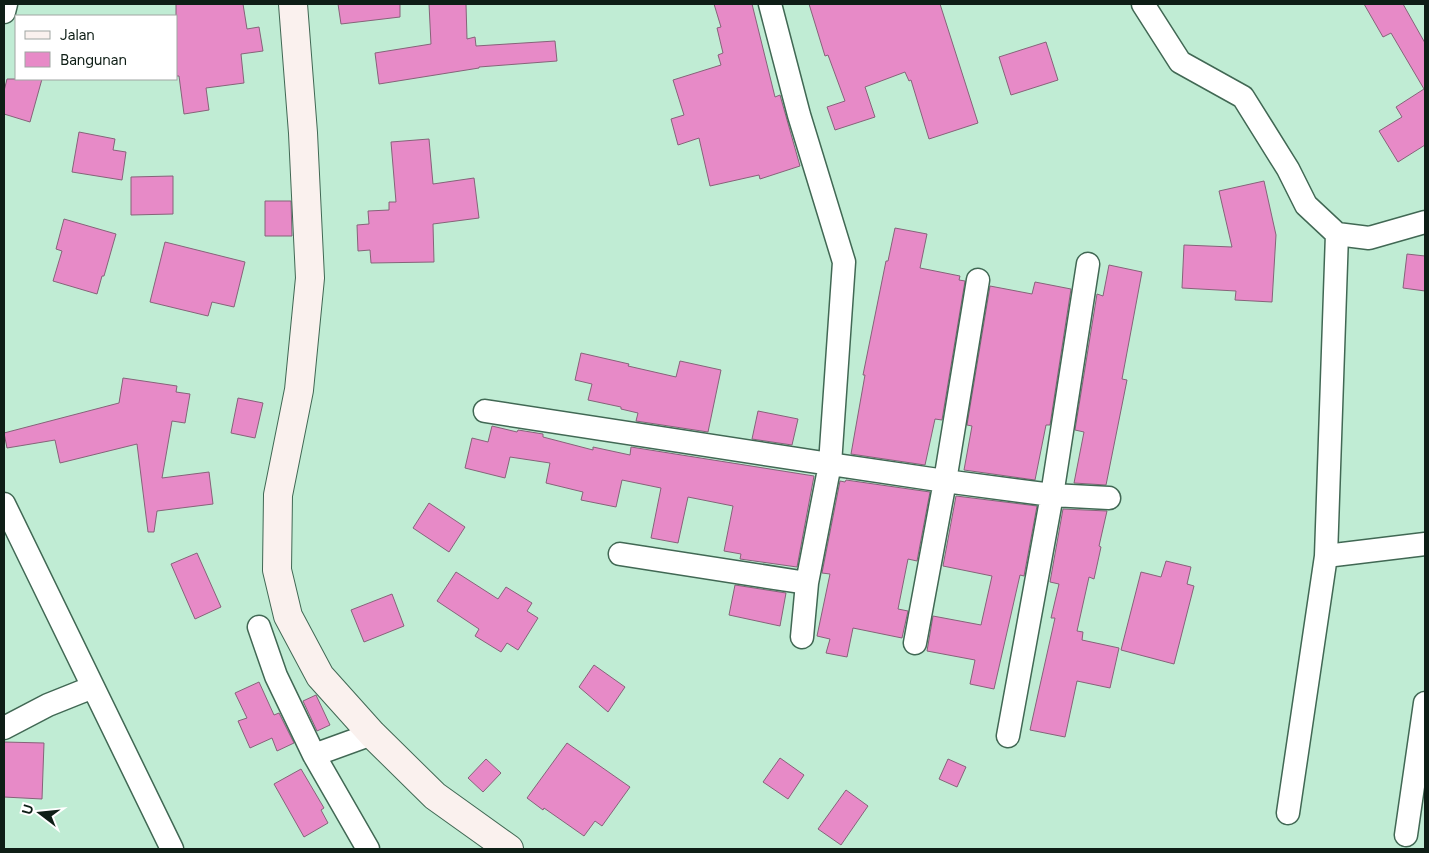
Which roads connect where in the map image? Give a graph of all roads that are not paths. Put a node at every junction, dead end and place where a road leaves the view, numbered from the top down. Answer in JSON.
{"nodes":[{"id":1,"x":6,"y":4,"type":"edge"},
{"id":2,"x":293,"y":4,"type":"edge"},
{"id":3,"x":770,"y":4,"type":"edge"},
{"id":4,"x":1143,"y":4,"type":"edge"},
{"id":5,"x":4,"y":12,"type":"edge"},
{"id":6,"x":1425,"y":222,"type":"edge"},
{"id":7,"x":1337,"y":234,"type":"junction"},
{"id":8,"x":1088,"y":264,"type":"dead end"},
{"id":9,"x":978,"y":280,"type":"dead end"},
{"id":10,"x":486,"y":411,"type":"dead end"},
{"id":11,"x":830,"y":464,"type":"junction"},
{"id":12,"x":945,"y":480,"type":"junction"},
{"id":13,"x":1052,"y":495,"type":"junction"},
{"id":14,"x":1109,"y":498,"type":"dead end"},
{"id":15,"x":4,"y":504,"type":"edge"},
{"id":16,"x":1425,"y":544,"type":"edge"},
{"id":17,"x":620,"y":554,"type":"dead end"},
{"id":18,"x":1326,"y":556,"type":"junction"},
{"id":19,"x":807,"y":583,"type":"junction"},
{"id":20,"x":259,"y":627,"type":"dead end"},
{"id":21,"x":802,"y":637,"type":"dead end"},
{"id":22,"x":914,"y":644,"type":"dead end"},
{"id":23,"x":93,"y":687,"type":"junction"},
{"id":24,"x":1425,"y":703,"type":"edge"},
{"id":25,"x":4,"y":728,"type":"edge"},
{"id":26,"x":372,"y":734,"type":"junction"},
{"id":27,"x":1008,"y":736,"type":"dead end"},
{"id":28,"x":314,"y":755,"type":"junction"},
{"id":29,"x":1288,"y":813,"type":"dead end"},
{"id":30,"x":1406,"y":835,"type":"dead end"},
{"id":31,"x":172,"y":849,"type":"edge"},
{"id":32,"x":368,"y":849,"type":"edge"},
{"id":33,"x":509,"y":849,"type":"edge"}],
"edges":[{"from":1,"to":5,"type":"street"},
{"from":2,"to":26,"type":"street"},
{"from":3,"to":11,"type":"street"},
{"from":4,"to":7,"type":"street"},
{"from":6,"to":7,"type":"street"},
{"from":7,"to":18,"type":"street"},
{"from":8,"to":13,"type":"street"},
{"from":9,"to":12,"type":"street"},
{"from":10,"to":11,"type":"street"},
{"from":11,"to":12,"type":"street"},
{"from":11,"to":19,"type":"street"},
{"from":12,"to":13,"type":"street"},
{"from":12,"to":22,"type":"street"},
{"from":13,"to":14,"type":"street"},
{"from":13,"to":27,"type":"street"},
{"from":15,"to":23,"type":"street"},
{"from":16,"to":18,"type":"street"},
{"from":17,"to":19,"type":"street"},
{"from":18,"to":29,"type":"street"},
{"from":19,"to":21,"type":"street"},
{"from":20,"to":28,"type":"street"},
{"from":23,"to":25,"type":"street"},
{"from":23,"to":31,"type":"street"},
{"from":24,"to":30,"type":"street"},
{"from":26,"to":28,"type":"street"},
{"from":26,"to":33,"type":"street"},
{"from":28,"to":32,"type":"street"}]}
